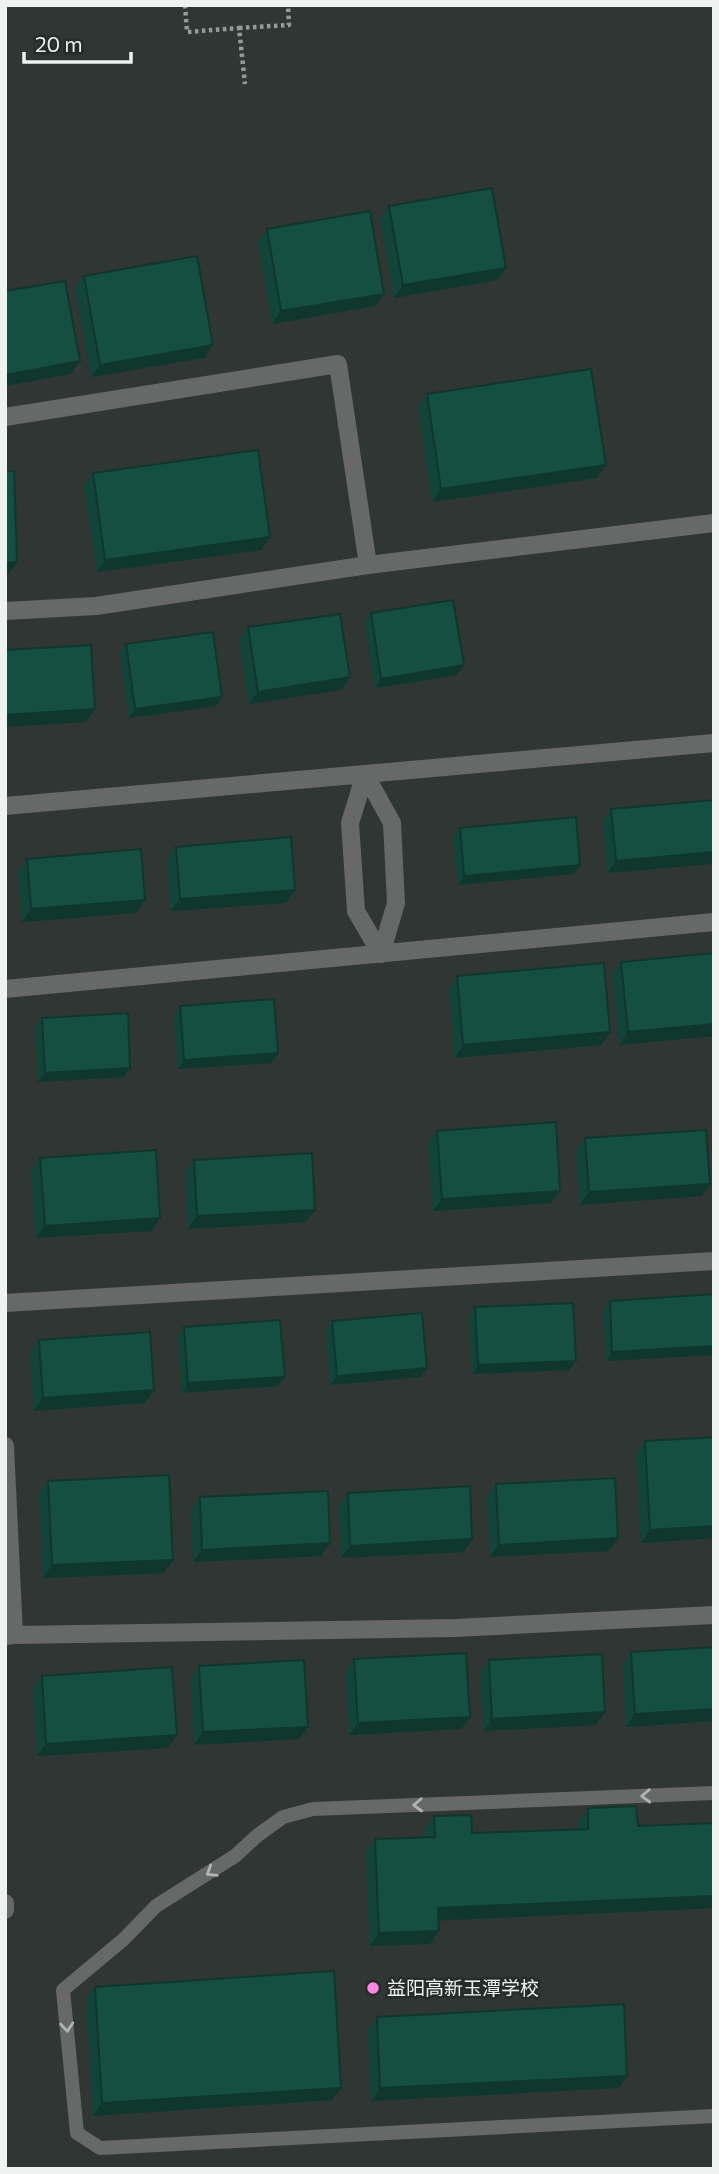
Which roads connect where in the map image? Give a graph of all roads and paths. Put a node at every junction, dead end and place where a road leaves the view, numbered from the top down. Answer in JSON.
{"nodes":[{"id":1,"x":185,"y":5,"type":"edge"},
{"id":2,"x":288,"y":5,"type":"edge"},
{"id":3,"x":239,"y":28,"type":"junction"},
{"id":4,"x":245,"y":85,"type":"dead end"},
{"id":5,"x":5,"y":417,"type":"edge"},
{"id":6,"x":714,"y":523,"type":"edge"},
{"id":7,"x":368,"y":565,"type":"junction"},
{"id":8,"x":5,"y":611,"type":"edge"},
{"id":9,"x":714,"y":743,"type":"edge"},
{"id":10,"x":366,"y":774,"type":"junction"},
{"id":11,"x":5,"y":806,"type":"edge"},
{"id":12,"x":714,"y":922,"type":"edge"},
{"id":13,"x":381,"y":954,"type":"junction"},
{"id":14,"x":5,"y":989,"type":"edge"},
{"id":15,"x":714,"y":1261,"type":"edge"},
{"id":16,"x":5,"y":1303,"type":"edge"},
{"id":17,"x":5,"y":1446,"type":"edge"},
{"id":18,"x":714,"y":1615,"type":"edge"},
{"id":19,"x":10,"y":1635,"type":"edge"},
{"id":20,"x":714,"y":1793,"type":"edge"},
{"id":21,"x":5,"y":1903,"type":"edge"},
{"id":22,"x":5,"y":1910,"type":"edge"},
{"id":23,"x":714,"y":2116,"type":"edge"}],
"edges":[{"from":1,"to":3,"type":"path"},
{"from":2,"to":3,"type":"path"},
{"from":3,"to":4,"type":"path"},
{"from":5,"to":7,"type":"street"},
{"from":6,"to":7,"type":"street"},
{"from":7,"to":8,"type":"street"},
{"from":9,"to":10,"type":"street"},
{"from":10,"to":11,"type":"street"},
{"from":10,"to":13,"type":"street"},
{"from":10,"to":13,"type":"street"},
{"from":12,"to":13,"type":"street"},
{"from":13,"to":14,"type":"street"},
{"from":15,"to":16,"type":"street"},
{"from":17,"to":19,"type":"street"},
{"from":18,"to":19,"type":"street"},
{"from":20,"to":23,"type":"lane","one_way":true},
{"from":21,"to":22,"type":"street"}]}
